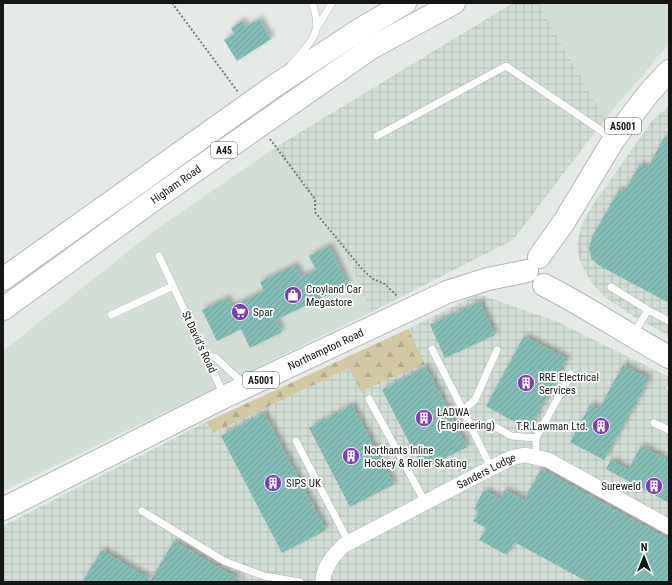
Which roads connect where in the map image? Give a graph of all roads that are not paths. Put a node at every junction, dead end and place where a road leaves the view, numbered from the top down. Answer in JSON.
{"nodes":[{"id":1,"x":312,"y":3,"type":"edge"},
{"id":2,"x":332,"y":3,"type":"edge"},
{"id":3,"x":405,"y":3,"type":"edge"},
{"id":4,"x":454,"y":3,"type":"edge"},
{"id":5,"x":318,"y":26,"type":"junction"},
{"id":6,"x":669,"y":71,"type":"edge"},
{"id":7,"x":273,"y":87,"type":"junction"},
{"id":8,"x":377,"y":136,"type":"dead end"},
{"id":9,"x":614,"y":139,"type":"junction"},
{"id":10,"x":159,"y":256,"type":"dead end"},
{"id":11,"x":543,"y":270,"type":"junction"},
{"id":12,"x":3,"y":279,"type":"edge"},
{"id":13,"x":174,"y":286,"type":"junction"},
{"id":14,"x":611,"y":287,"type":"dead end"},
{"id":15,"x":3,"y":309,"type":"edge"},
{"id":16,"x":648,"y":310,"type":"junction"},
{"id":17,"x":111,"y":315,"type":"dead end"},
{"id":18,"x":669,"y":321,"type":"edge"},
{"id":19,"x":632,"y":337,"type":"junction"},
{"id":20,"x":432,"y":349,"type":"dead end"},
{"id":21,"x":497,"y":350,"type":"dead end"},
{"id":22,"x":206,"y":356,"type":"junction"},
{"id":23,"x":669,"y":357,"type":"edge"},
{"id":24,"x":571,"y":374,"type":"dead end"},
{"id":25,"x":247,"y":386,"type":"junction"},
{"id":26,"x":224,"y":397,"type":"junction"},
{"id":27,"x":369,"y":399,"type":"dead end"},
{"id":28,"x":463,"y":410,"type":"junction"},
{"id":29,"x":489,"y":423,"type":"dead end"},
{"id":30,"x":654,"y":423,"type":"dead end"},
{"id":31,"x":669,"y":430,"type":"edge"},
{"id":32,"x":536,"y":438,"type":"junction"},
{"id":33,"x":296,"y":441,"type":"dead end"},
{"id":34,"x":536,"y":457,"type":"junction"},
{"id":35,"x":491,"y":468,"type":"junction"},
{"id":36,"x":425,"y":502,"type":"junction"},
{"id":37,"x":3,"y":509,"type":"edge"},
{"id":38,"x":142,"y":511,"type":"dead end"},
{"id":39,"x":669,"y":527,"type":"edge"},
{"id":40,"x":349,"y":543,"type":"junction"},
{"id":41,"x":300,"y":582,"type":"edge"},
{"id":42,"x":323,"y":582,"type":"edge"}],
"edges":[{"from":1,"to":5,"type":"lane"},
{"from":2,"to":5,"type":"lane"},
{"from":3,"to":7,"type":"main road","name":"Higham Road","number":"A45"},
{"from":4,"to":15,"type":"main road","name":"Higham Road","number":"A45"},
{"from":5,"to":7,"type":"lane"},
{"from":6,"to":9,"type":"main road","number":"A5001"},
{"from":7,"to":12,"type":"main road","name":"Higham Road","number":"A45"},
{"from":8,"to":9,"type":"lane"},
{"from":9,"to":11,"type":"main road","number":"A5001"},
{"from":10,"to":13,"type":"lane","name":"St David's Road"},
{"from":11,"to":19,"type":"main road"},
{"from":11,"to":25,"type":"main road","name":"Northampton Road","number":"A5001"},
{"from":13,"to":17,"type":"lane"},
{"from":13,"to":22,"type":"lane","name":"St David's Road"},
{"from":14,"to":16,"type":"lane"},
{"from":16,"to":18,"type":"lane"},
{"from":16,"to":19,"type":"lane"},
{"from":19,"to":23,"type":"main road"},
{"from":20,"to":28,"type":"lane"},
{"from":21,"to":28,"type":"lane"},
{"from":22,"to":25,"type":"lane"},
{"from":22,"to":26,"type":"lane","name":"St David's Road"},
{"from":24,"to":32,"type":"lane"},
{"from":25,"to":26,"type":"main road","name":"Northampton Road","number":"A5001"},
{"from":26,"to":37,"type":"main road","name":"Northampton Road","number":"A5001"},
{"from":27,"to":36,"type":"lane"},
{"from":28,"to":35,"type":"lane"},
{"from":29,"to":32,"type":"lane"},
{"from":30,"to":31,"type":"lane"},
{"from":32,"to":34,"type":"lane"},
{"from":33,"to":40,"type":"lane"},
{"from":34,"to":35,"type":"street","name":"Sanders Lodge"},
{"from":34,"to":39,"type":"street","name":"Sanders Lodge"},
{"from":35,"to":36,"type":"street","name":"Sanders Lodge"},
{"from":36,"to":40,"type":"street","name":"Sanders Lodge"},
{"from":38,"to":41,"type":"lane"},
{"from":40,"to":42,"type":"street","name":"Sanders Lodge"}]}
